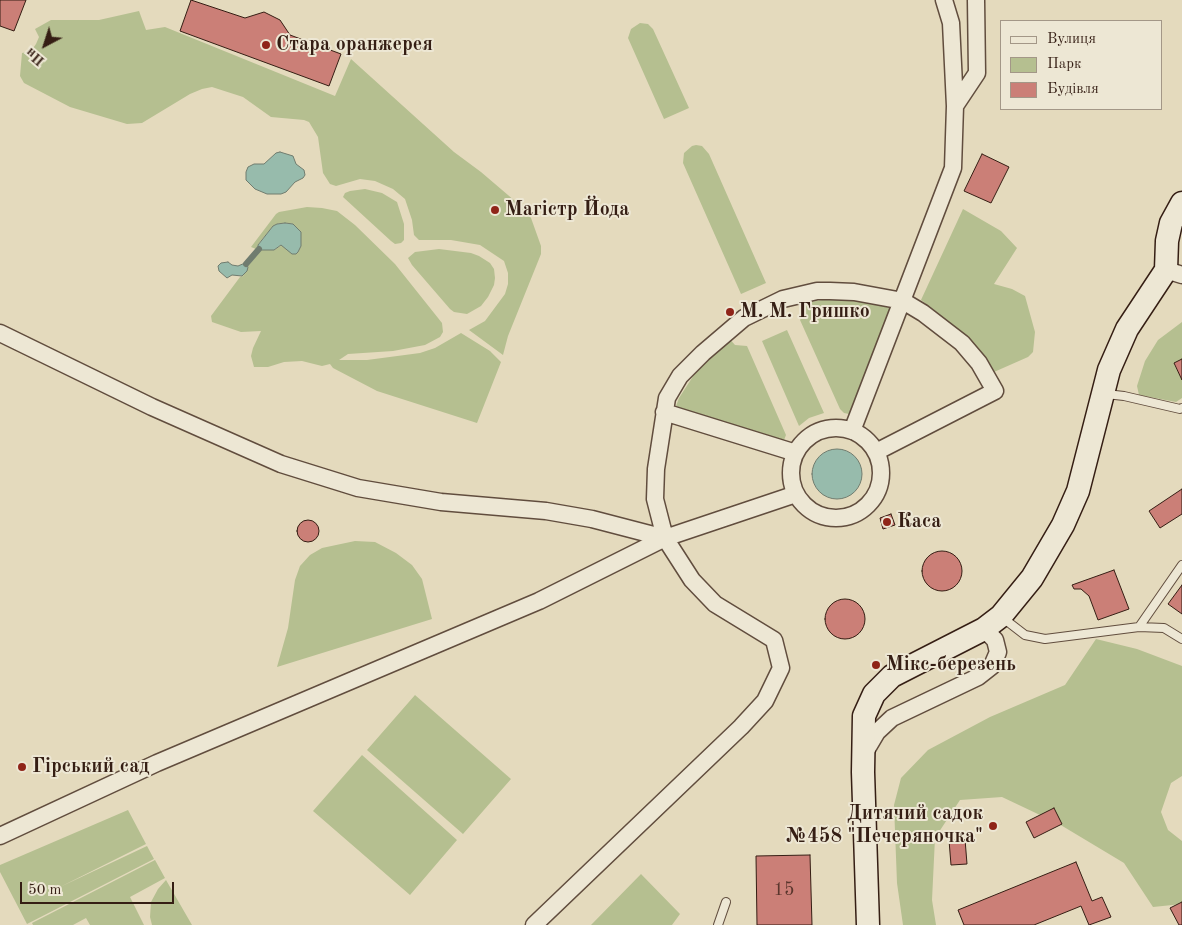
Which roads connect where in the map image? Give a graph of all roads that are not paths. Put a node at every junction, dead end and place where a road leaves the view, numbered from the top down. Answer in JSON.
{"nodes":[{"id":1,"x":944,"y":0,"type":"edge"},
{"id":2,"x":976,"y":0,"type":"edge"},
{"id":3,"x":956,"y":106,"type":"junction"},
{"id":4,"x":1182,"y":203,"type":"edge"},
{"id":5,"x":1174,"y":272,"type":"edge"},
{"id":6,"x":903,"y":301,"type":"junction"},
{"id":7,"x":0,"y":333,"type":"edge"},
{"id":8,"x":1103,"y":393,"type":"junction"},
{"id":9,"x":1182,"y":408,"type":"edge"},
{"id":10,"x":664,"y":412,"type":"junction"},
{"id":11,"x":852,"y":431,"type":"junction"},
{"id":12,"x":876,"y":452,"type":"junction"},
{"id":13,"x":796,"y":453,"type":"junction"},
{"id":14,"x":796,"y":494,"type":"junction"},
{"id":15,"x":665,"y":538,"type":"junction"},
{"id":16,"x":1182,"y":565,"type":"edge"},
{"id":17,"x":992,"y":623,"type":"junction"},
{"id":18,"x":1139,"y":627,"type":"junction"},
{"id":19,"x":1182,"y":639,"type":"edge"},
{"id":20,"x":863,"y":746,"type":"junction"},
{"id":21,"x":0,"y":836,"type":"edge"},
{"id":22,"x":726,"y":902,"type":"dead end"},
{"id":23,"x":534,"y":925,"type":"edge"},
{"id":24,"x":718,"y":925,"type":"edge"},
{"id":25,"x":868,"y":925,"type":"edge"}],
"edges":[{"from":1,"to":3,"type":"street"},
{"from":2,"to":3,"type":"street"},
{"from":3,"to":6,"type":"street"},
{"from":4,"to":5,"type":"street"},
{"from":5,"to":8,"type":"street"},
{"from":6,"to":10,"type":"street"},
{"from":6,"to":11,"type":"street"},
{"from":6,"to":12,"type":"street"},
{"from":7,"to":15,"type":"street"},
{"from":8,"to":9,"type":"lane"},
{"from":8,"to":17,"type":"street"},
{"from":10,"to":13,"type":"street"},
{"from":10,"to":15,"type":"street"},
{"from":11,"to":12,"type":"street"},
{"from":11,"to":13,"type":"street"},
{"from":12,"to":14,"type":"street"},
{"from":13,"to":14,"type":"street"},
{"from":14,"to":15,"type":"street"},
{"from":15,"to":21,"type":"street"},
{"from":15,"to":23,"type":"street"},
{"from":16,"to":18,"type":"lane"},
{"from":17,"to":18,"type":"lane"},
{"from":17,"to":20,"type":"street"},
{"from":17,"to":20,"type":"street"},
{"from":18,"to":19,"type":"lane"},
{"from":20,"to":25,"type":"street"},
{"from":22,"to":24,"type":"lane"}]}
